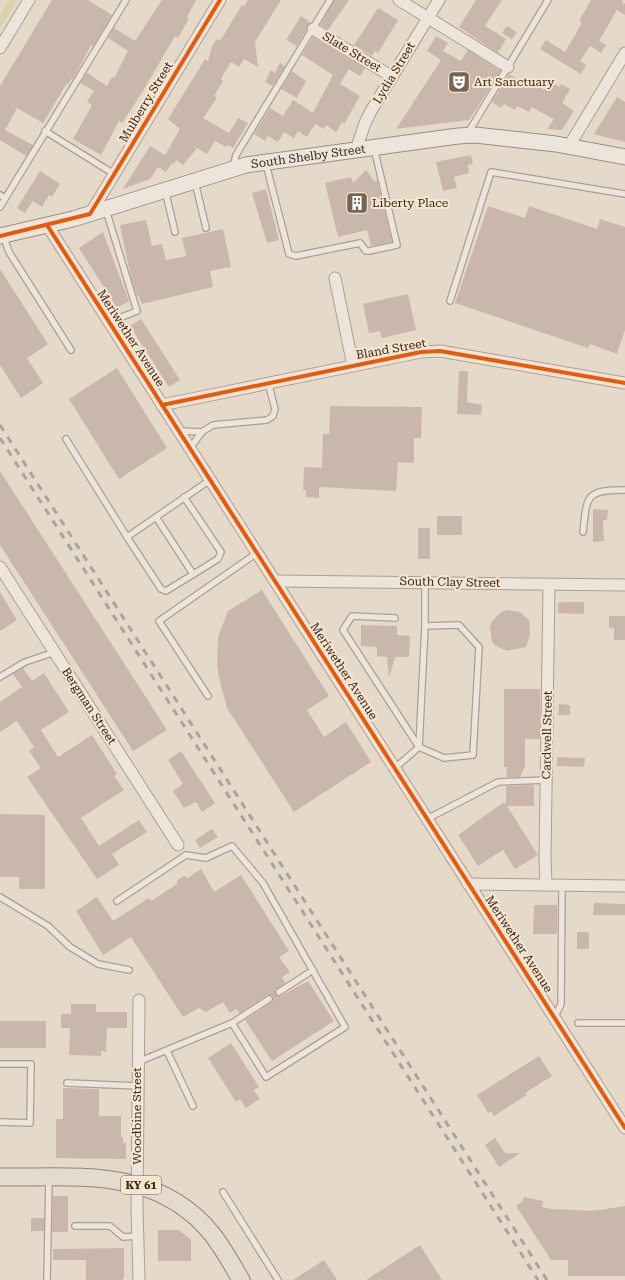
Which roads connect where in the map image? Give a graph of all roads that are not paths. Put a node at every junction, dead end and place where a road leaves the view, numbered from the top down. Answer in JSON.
{"nodes":[{"id":1,"x":29,"y":0,"type":"edge"},
{"id":2,"x":126,"y":0,"type":"edge"},
{"id":3,"x":220,"y":0,"type":"edge"},
{"id":4,"x":330,"y":0,"type":"edge"},
{"id":5,"x":399,"y":0,"type":"edge"},
{"id":6,"x":439,"y":0,"type":"edge"},
{"id":7,"x":548,"y":0,"type":"edge"},
{"id":8,"x":428,"y":17,"type":"junction"},
{"id":9,"x":313,"y":28,"type":"junction"},
{"id":10,"x":0,"y":48,"type":"edge"},
{"id":11,"x":625,"y":53,"type":"edge"},
{"id":12,"x":508,"y":66,"type":"junction"},
{"id":13,"x":392,"y":76,"type":"junction"},
{"id":14,"x":46,"y":131,"type":"junction"},
{"id":15,"x":466,"y":136,"type":"junction"},
{"id":16,"x":569,"y":146,"type":"junction"},
{"id":17,"x":374,"y":147,"type":"junction"},
{"id":18,"x":356,"y":150,"type":"junction"},
{"id":19,"x":625,"y":157,"type":"edge"},
{"id":20,"x":265,"y":162,"type":"junction"},
{"id":21,"x":233,"y":168,"type":"junction"},
{"id":22,"x":114,"y":174,"type":"junction"},
{"id":23,"x":194,"y":180,"type":"junction"},
{"id":24,"x":165,"y":190,"type":"junction"},
{"id":25,"x":625,"y":194,"type":"edge"},
{"id":26,"x":3,"y":196,"type":"edge"},
{"id":27,"x":0,"y":207,"type":"edge"},
{"id":28,"x":105,"y":209,"type":"junction"},
{"id":29,"x":90,"y":214,"type":"junction"},
{"id":30,"x":47,"y":225,"type":"junction"},
{"id":31,"x":206,"y":228,"type":"dead end"},
{"id":32,"x":175,"y":232,"type":"dead end"},
{"id":33,"x":1,"y":235,"type":"edge"},
{"id":34,"x":335,"y":278,"type":"dead end"},
{"id":35,"x":450,"y":301,"type":"dead end"},
{"id":36,"x":108,"y":322,"type":"junction"},
{"id":37,"x":72,"y":350,"type":"dead end"},
{"id":38,"x":353,"y":366,"type":"junction"},
{"id":39,"x":268,"y":382,"type":"junction"},
{"id":40,"x":625,"y":383,"type":"edge"},
{"id":41,"x":162,"y":405,"type":"junction"},
{"id":42,"x":179,"y":431,"type":"junction"},
{"id":43,"x":202,"y":432,"type":"junction"},
{"id":44,"x":66,"y":439,"type":"dead end"},
{"id":45,"x":190,"y":448,"type":"junction"},
{"id":46,"x":210,"y":480,"type":"junction"},
{"id":47,"x":625,"y":490,"type":"edge"},
{"id":48,"x":184,"y":497,"type":"junction"},
{"id":49,"x":156,"y":517,"type":"junction"},
{"id":50,"x":583,"y":532,"type":"dead end"},
{"id":51,"x":127,"y":537,"type":"junction"},
{"id":52,"x":257,"y":553,"type":"junction"},
{"id":53,"x":0,"y":567,"type":"edge"},
{"id":54,"x":193,"y":574,"type":"junction"},
{"id":55,"x":275,"y":581,"type":"junction"},
{"id":56,"x":425,"y":582,"type":"junction"},
{"id":57,"x":549,"y":585,"type":"junction"},
{"id":58,"x":625,"y":585,"type":"edge"},
{"id":59,"x":395,"y":618,"type":"dead end"},
{"id":60,"x":425,"y":626,"type":"junction"},
{"id":61,"x":54,"y":652,"type":"junction"},
{"id":62,"x":0,"y":677,"type":"edge"},
{"id":63,"x":208,"y":696,"type":"dead end"},
{"id":64,"x":419,"y":747,"type":"junction"},
{"id":65,"x":395,"y":768,"type":"junction"},
{"id":66,"x":546,"y":780,"type":"junction"},
{"id":67,"x":426,"y":819,"type":"junction"},
{"id":68,"x":178,"y":845,"type":"joint"},
{"id":69,"x":186,"y":855,"type":"junction"},
{"id":70,"x":468,"y":884,"type":"junction"},
{"id":71,"x":546,"y":885,"type":"junction"},
{"id":72,"x":562,"y":885,"type":"junction"},
{"id":73,"x":625,"y":886,"type":"edge"},
{"id":74,"x":0,"y":897,"type":"edge"},
{"id":75,"x":117,"y":901,"type":"dead end"},
{"id":76,"x":129,"y":970,"type":"dead end"},
{"id":77,"x":313,"y":970,"type":"junction"},
{"id":78,"x":279,"y":992,"type":"dead end"},
{"id":79,"x":268,"y":999,"type":"dead end"},
{"id":80,"x":139,"y":1000,"type":"dead end"},
{"id":81,"x":554,"y":1018,"type":"junction"},
{"id":82,"x":578,"y":1023,"type":"dead end"},
{"id":83,"x":625,"y":1023,"type":"edge"},
{"id":84,"x":232,"y":1024,"type":"junction"},
{"id":85,"x":167,"y":1051,"type":"junction"},
{"id":86,"x":138,"y":1062,"type":"junction"},
{"id":87,"x":0,"y":1064,"type":"edge"},
{"id":88,"x":67,"y":1084,"type":"dead end"},
{"id":89,"x":138,"y":1086,"type":"junction"},
{"id":90,"x":193,"y":1106,"type":"dead end"},
{"id":91,"x":0,"y":1122,"type":"edge"},
{"id":92,"x":625,"y":1128,"type":"edge"},
{"id":93,"x":0,"y":1177,"type":"edge"},
{"id":94,"x":49,"y":1178,"type":"junction"},
{"id":95,"x":137,"y":1184,"type":"junction"},
{"id":96,"x":223,"y":1192,"type":"dead end"},
{"id":97,"x":75,"y":1226,"type":"dead end"},
{"id":98,"x":137,"y":1236,"type":"junction"},
{"id":99,"x":47,"y":1280,"type":"edge"},
{"id":100,"x":139,"y":1280,"type":"edge"},
{"id":101,"x":241,"y":1280,"type":"edge"},
{"id":102,"x":278,"y":1280,"type":"edge"}],
"edges":[{"from":1,"to":10,"type":"street"},
{"from":2,"to":14,"type":"lane"},
{"from":3,"to":22,"type":"street","name":"Mulberry Street"},
{"from":4,"to":9,"type":"lane"},
{"from":5,"to":8,"type":"street"},
{"from":6,"to":8,"type":"street","name":"Lydia Street"},
{"from":7,"to":12,"type":"lane"},
{"from":8,"to":12,"type":"street"},
{"from":8,"to":13,"type":"street","name":"Lydia Street"},
{"from":9,"to":13,"type":"street","name":"Slate Street"},
{"from":9,"to":21,"type":"lane"},
{"from":11,"to":16,"type":"street"},
{"from":12,"to":15,"type":"lane"},
{"from":13,"to":18,"type":"street","name":"Lydia Street"},
{"from":14,"to":22,"type":"lane"},
{"from":14,"to":26,"type":"lane"},
{"from":15,"to":16,"type":"main road","name":"South Shelby Street"},
{"from":15,"to":17,"type":"main road","name":"South Shelby Street"},
{"from":16,"to":19,"type":"main road","name":"South Shelby Street"},
{"from":17,"to":18,"type":"main road","name":"South Shelby Street"},
{"from":17,"to":20,"type":"lane"},
{"from":18,"to":20,"type":"main road","name":"South Shelby Street"},
{"from":20,"to":21,"type":"main road","name":"South Shelby Street"},
{"from":21,"to":23,"type":"main road","name":"South Shelby Street"},
{"from":22,"to":29,"type":"street","name":"Mulberry Street"},
{"from":23,"to":24,"type":"main road","name":"South Shelby Street"},
{"from":23,"to":31,"type":"lane"},
{"from":24,"to":28,"type":"main road","name":"South Shelby Street"},
{"from":24,"to":32,"type":"lane"},
{"from":25,"to":35,"type":"lane"},
{"from":26,"to":27,"type":"lane"},
{"from":28,"to":29,"type":"main road","name":"South Shelby Street"},
{"from":28,"to":36,"type":"lane"},
{"from":29,"to":30,"type":"main road","name":"South Shelby Street"},
{"from":30,"to":33,"type":"main road","name":"South Shelby Street"},
{"from":30,"to":36,"type":"street","name":"Meriwether Avenue"},
{"from":33,"to":37,"type":"lane"},
{"from":34,"to":38,"type":"street"},
{"from":36,"to":41,"type":"street","name":"Meriwether Avenue"},
{"from":38,"to":39,"type":"street","name":"Bland Street"},
{"from":38,"to":40,"type":"street","name":"Bland Street"},
{"from":39,"to":41,"type":"street","name":"Bland Street"},
{"from":39,"to":43,"type":"lane"},
{"from":41,"to":42,"type":"street","name":"Meriwether Avenue"},
{"from":42,"to":43,"type":"lane"},
{"from":42,"to":45,"type":"street","name":"Meriwether Avenue"},
{"from":43,"to":45,"type":"lane"},
{"from":44,"to":51,"type":"lane"},
{"from":45,"to":46,"type":"street","name":"Meriwether Avenue"},
{"from":46,"to":48,"type":"lane"},
{"from":46,"to":52,"type":"street","name":"Meriwether Avenue"},
{"from":47,"to":50,"type":"lane"},
{"from":48,"to":49,"type":"lane"},
{"from":48,"to":54,"type":"lane"},
{"from":49,"to":51,"type":"lane"},
{"from":49,"to":54,"type":"lane"},
{"from":51,"to":54,"type":"lane"},
{"from":52,"to":55,"type":"street","name":"Meriwether Avenue"},
{"from":52,"to":63,"type":"lane"},
{"from":53,"to":61,"type":"street","name":"Bergman Street"},
{"from":55,"to":56,"type":"street","name":"South Clay Street"},
{"from":55,"to":65,"type":"street","name":"Meriwether Avenue"},
{"from":56,"to":57,"type":"street","name":"South Clay Street"},
{"from":56,"to":60,"type":"lane"},
{"from":57,"to":58,"type":"street","name":"South Clay Street"},
{"from":57,"to":66,"type":"street","name":"Cardwell Street"},
{"from":59,"to":64,"type":"lane"},
{"from":60,"to":64,"type":"lane"},
{"from":60,"to":64,"type":"lane"},
{"from":61,"to":62,"type":"lane"},
{"from":61,"to":68,"type":"street","name":"Bergman Street"},
{"from":64,"to":65,"type":"lane"},
{"from":65,"to":67,"type":"street","name":"Meriwether Avenue"},
{"from":66,"to":67,"type":"lane"},
{"from":66,"to":71,"type":"street","name":"Cardwell Street"},
{"from":67,"to":70,"type":"street","name":"Meriwether Avenue"},
{"from":68,"to":69,"type":"lane"},
{"from":69,"to":75,"type":"lane"},
{"from":69,"to":77,"type":"lane"},
{"from":70,"to":71,"type":"street"},
{"from":70,"to":81,"type":"street","name":"Meriwether Avenue"},
{"from":71,"to":72,"type":"street"},
{"from":72,"to":73,"type":"street"},
{"from":72,"to":81,"type":"lane"},
{"from":74,"to":76,"type":"lane"},
{"from":77,"to":78,"type":"lane"},
{"from":77,"to":84,"type":"lane"},
{"from":79,"to":84,"type":"lane"},
{"from":80,"to":86,"type":"street","name":"Woodbine Street"},
{"from":81,"to":92,"type":"street","name":"Meriwether Avenue"},
{"from":82,"to":83,"type":"lane"},
{"from":84,"to":85,"type":"lane"},
{"from":85,"to":86,"type":"lane"},
{"from":85,"to":90,"type":"lane"},
{"from":86,"to":89,"type":"street","name":"Woodbine Street"},
{"from":87,"to":91,"type":"lane"},
{"from":88,"to":89,"type":"lane"},
{"from":89,"to":95,"type":"street","name":"Woodbine Street"},
{"from":93,"to":94,"type":"main road","number":"KY 61"},
{"from":94,"to":95,"type":"main road","number":"KY 61"},
{"from":94,"to":99,"type":"lane"},
{"from":95,"to":98,"type":"street","name":"Woodbine Street"},
{"from":95,"to":101,"type":"main road","number":"KY 61"},
{"from":96,"to":102,"type":"lane"},
{"from":97,"to":98,"type":"lane"},
{"from":98,"to":100,"type":"street","name":"Woodbine Street"}]}
